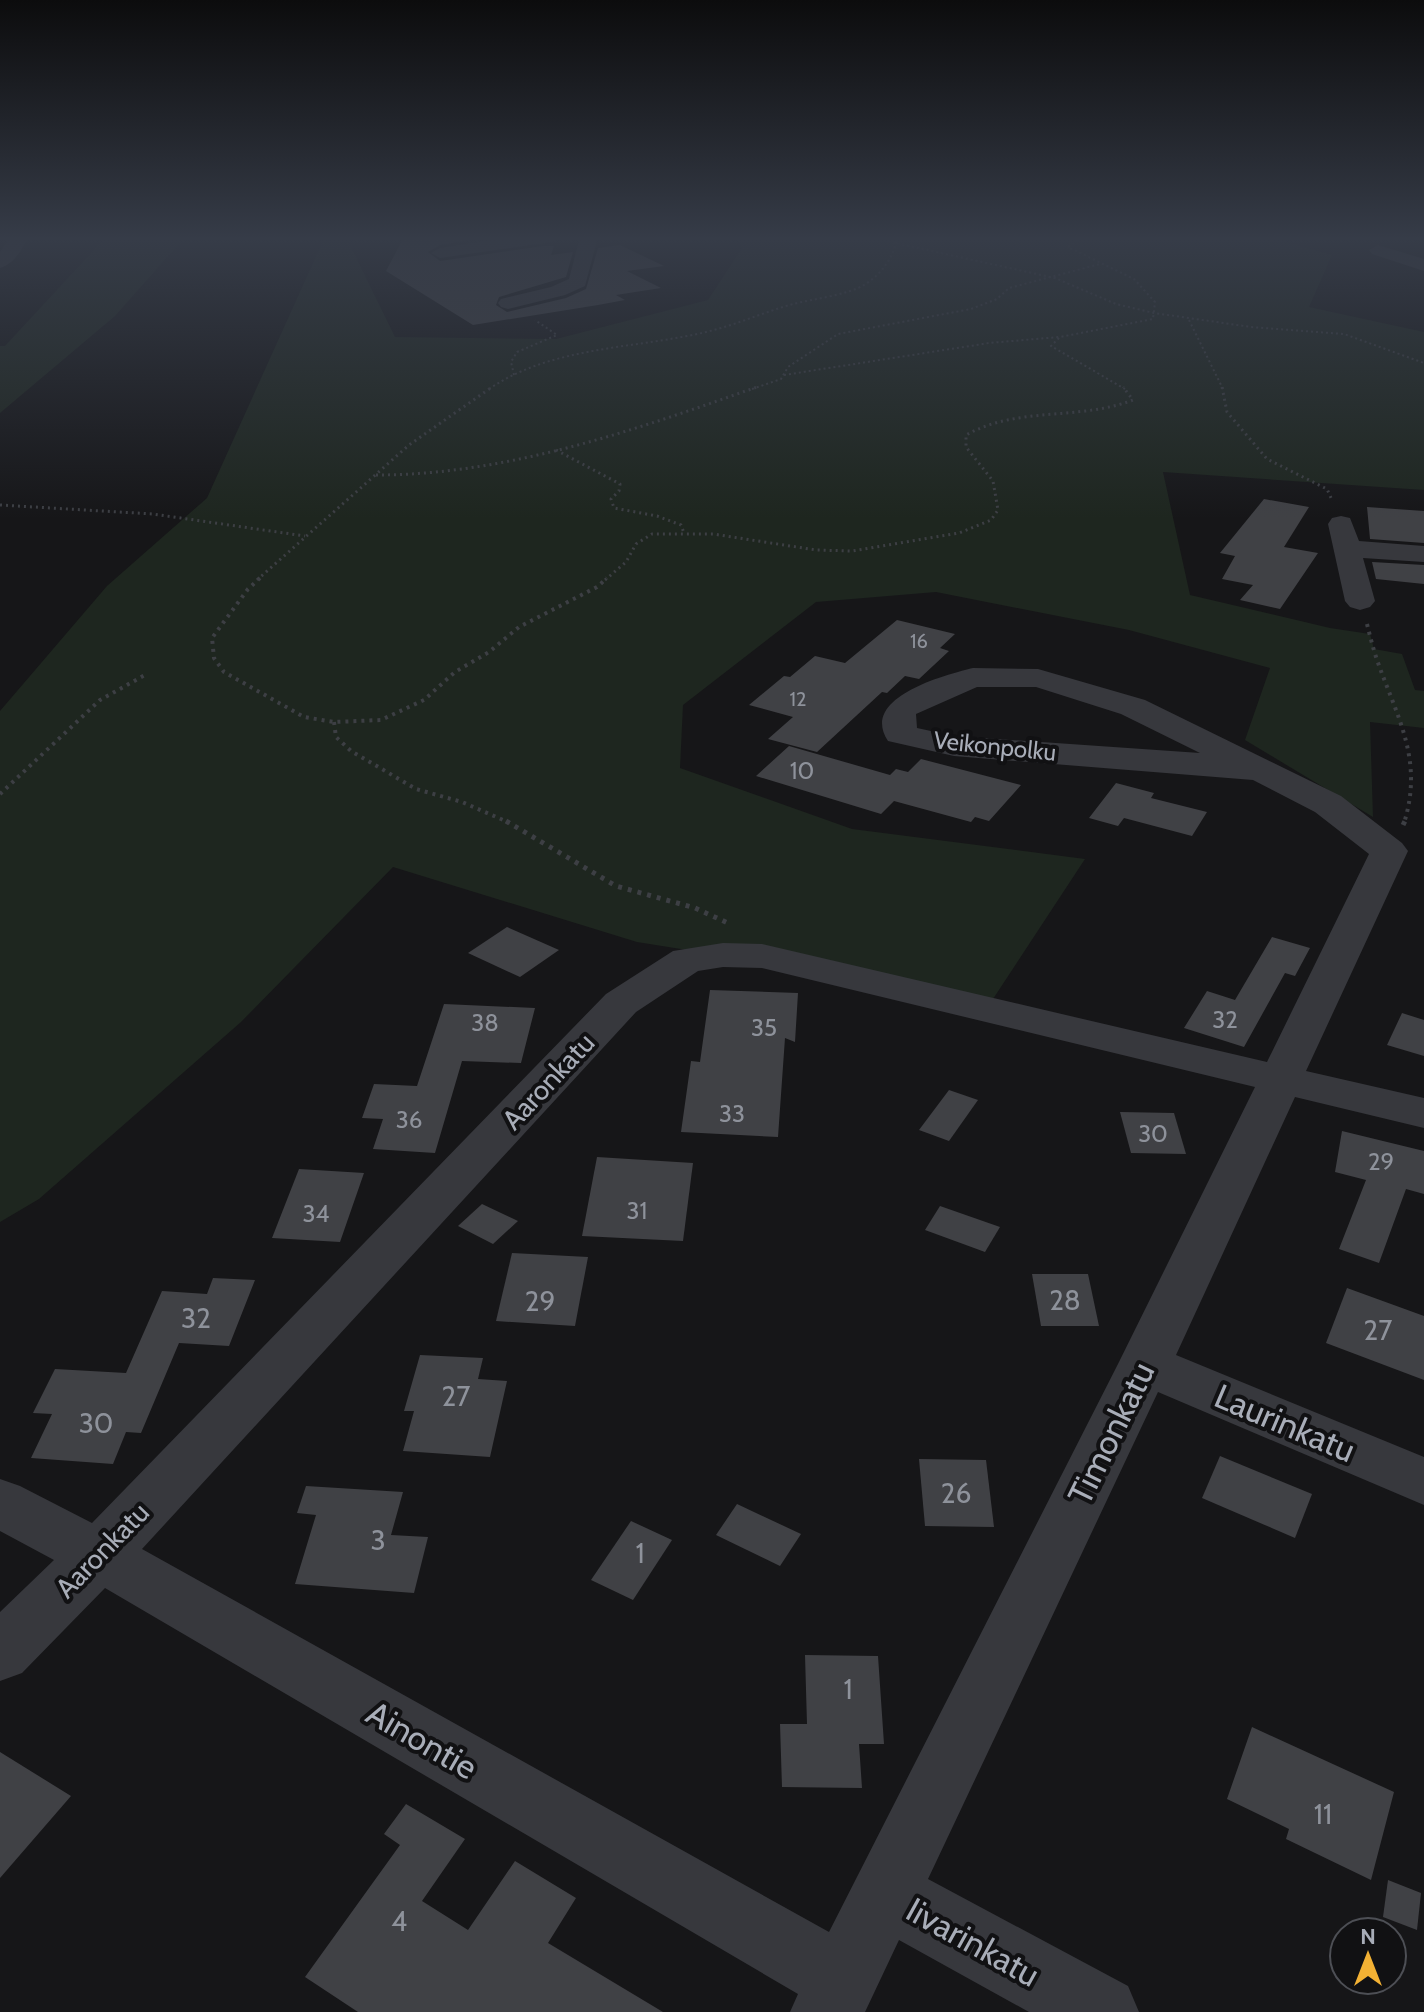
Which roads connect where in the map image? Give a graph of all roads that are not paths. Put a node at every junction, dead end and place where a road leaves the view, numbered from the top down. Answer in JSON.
{"nodes":[{"id":1,"x":1424,"y":554,"type":"edge"},
{"id":2,"x":1360,"y":601,"type":"road end"},
{"id":3,"x":1261,"y":770,"type":"junction"},
{"id":4,"x":1407,"y":853,"type":"edge"},
{"id":5,"x":1280,"y":1080,"type":"junction"},
{"id":6,"x":1424,"y":1113,"type":"edge"},
{"id":7,"x":1145,"y":1364,"type":"junction"},
{"id":8,"x":1424,"y":1482,"type":"edge"},
{"id":9,"x":0,"y":1503,"type":"edge"},
{"id":10,"x":99,"y":1555,"type":"junction"},
{"id":11,"x":0,"y":1653,"type":"edge"},
{"id":12,"x":887,"y":1895,"type":"junction"},
{"id":13,"x":835,"y":1996,"type":"edge"},
{"id":14,"x":1102,"y":2012,"type":"edge"}],
"edges":[{"from":1,"to":2,"type":"street"},
{"from":3,"to":3,"type":"street","name":"Veikonpolku"},
{"from":3,"to":4,"type":"street","name":"Veikonpolku"},
{"from":4,"to":5,"type":"street","name":"Timonkatu"},
{"from":5,"to":6,"type":"street","name":"Aaronkatu"},
{"from":5,"to":7,"type":"street","name":"Timonkatu"},
{"from":5,"to":10,"type":"street","name":"Aaronkatu"},
{"from":7,"to":8,"type":"street","name":"Laurinkatu"},
{"from":7,"to":12,"type":"street","name":"Timonkatu"},
{"from":9,"to":10,"type":"street","name":"Ainontie"},
{"from":10,"to":11,"type":"street","name":"Aaronkatu"},
{"from":10,"to":13,"type":"street","name":"Ainontie"},
{"from":12,"to":13,"type":"street","name":"Timonkatu"},
{"from":12,"to":14,"type":"street","name":"Iivarinkatu"}]}
